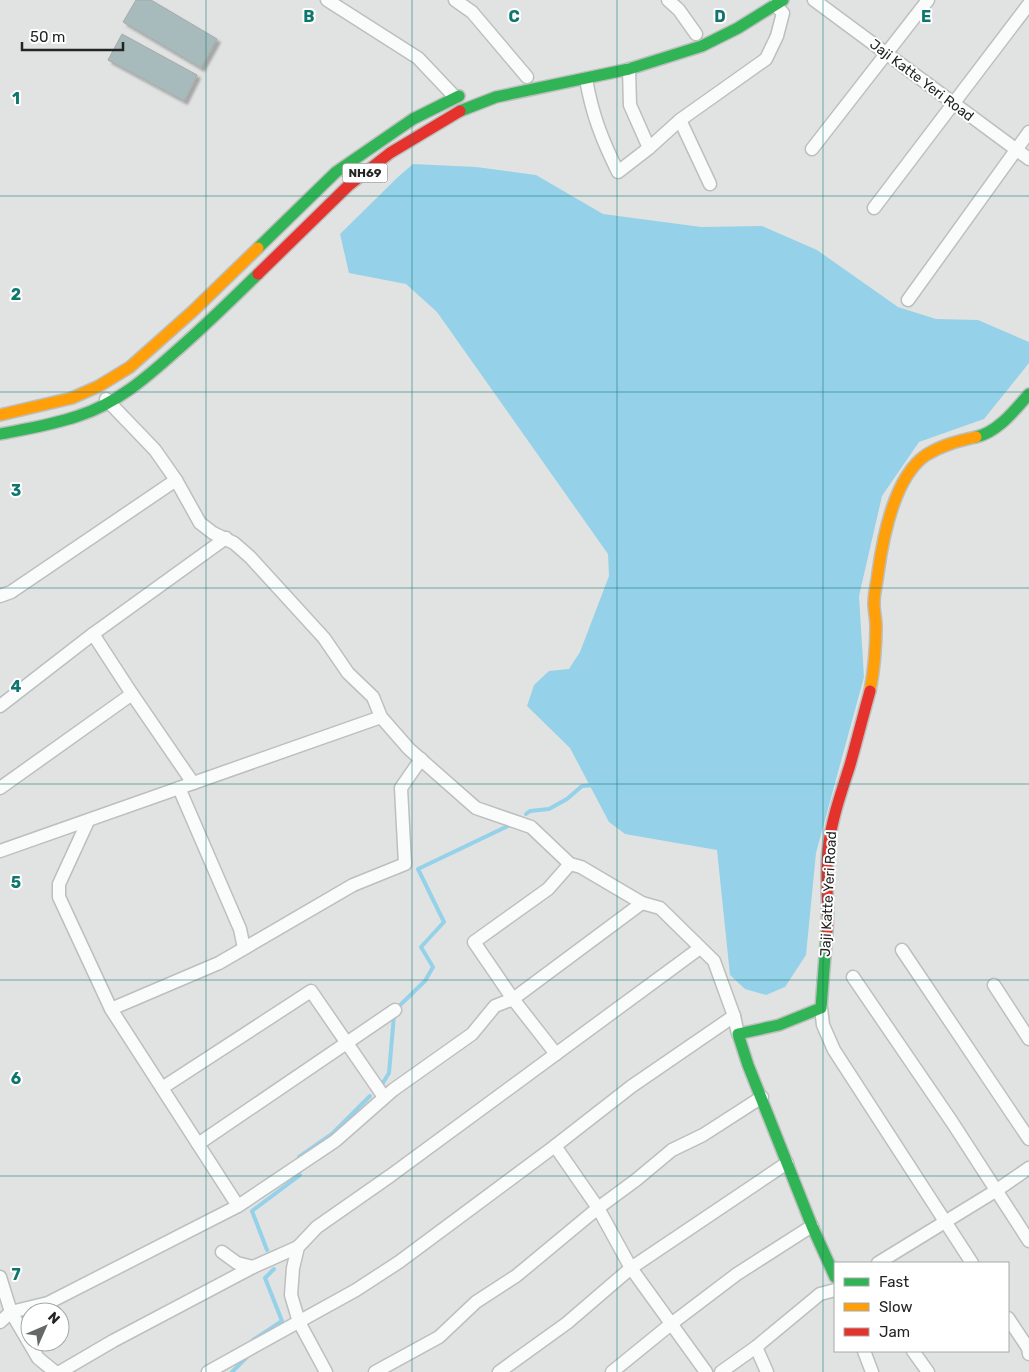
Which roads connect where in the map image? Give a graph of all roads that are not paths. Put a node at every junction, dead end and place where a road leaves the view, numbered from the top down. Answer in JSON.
{"nodes":[{"id":1,"x":326,"y":0,"type":"edge"},
{"id":2,"x":455,"y":0,"type":"edge"},
{"id":3,"x":668,"y":0,"type":"edge"},
{"id":4,"x":814,"y":0,"type":"edge"},
{"id":5,"x":928,"y":0,"type":"edge"},
{"id":6,"x":779,"y":2,"type":"edge"},
{"id":7,"x":1029,"y":4,"type":"edge"},
{"id":8,"x":696,"y":34,"type":"dead end"},
{"id":9,"x":670,"y":44,"type":"dead end"},
{"id":10,"x":886,"y":54,"type":"junction"},
{"id":11,"x":629,"y":70,"type":"junction"},
{"id":12,"x":555,"y":73,"type":"dead end"},
{"id":13,"x":527,"y":77,"type":"dead end"},
{"id":14,"x":586,"y":79,"type":"junction"},
{"id":15,"x":474,"y":91,"type":"dead end"},
{"id":16,"x":455,"y":97,"type":"junction"},
{"id":17,"x":954,"y":104,"type":"junction"},
{"id":18,"x":680,"y":120,"type":"junction"},
{"id":19,"x":1029,"y":132,"type":"edge"},
{"id":20,"x":649,"y":148,"type":"junction"},
{"id":21,"x":812,"y":149,"type":"dead end"},
{"id":22,"x":1015,"y":150,"type":"junction"},
{"id":23,"x":1029,"y":159,"type":"edge"},
{"id":24,"x":710,"y":184,"type":"dead end"},
{"id":25,"x":874,"y":208,"type":"dead end"},
{"id":26,"x":908,"y":300,"type":"dead end"},
{"id":27,"x":99,"y":386,"type":"junction"},
{"id":28,"x":1029,"y":394,"type":"edge"},
{"id":29,"x":108,"y":403,"type":"junction"},
{"id":30,"x":0,"y":415,"type":"edge"},
{"id":31,"x":0,"y":434,"type":"edge"},
{"id":32,"x":176,"y":480,"type":"junction"},
{"id":33,"x":226,"y":538,"type":"junction"},
{"id":34,"x":0,"y":596,"type":"edge"},
{"id":35,"x":93,"y":634,"type":"junction"},
{"id":36,"x":132,"y":694,"type":"junction"},
{"id":37,"x":0,"y":706,"type":"edge"},
{"id":38,"x":381,"y":717,"type":"junction"},
{"id":39,"x":420,"y":759,"type":"junction"},
{"id":40,"x":193,"y":783,"type":"junction"},
{"id":41,"x":0,"y":788,"type":"edge"},
{"id":42,"x":179,"y":788,"type":"junction"},
{"id":43,"x":88,"y":820,"type":"junction"},
{"id":44,"x":0,"y":850,"type":"edge"},
{"id":45,"x":570,"y":864,"type":"junction"},
{"id":46,"x":642,"y":903,"type":"junction"},
{"id":47,"x":244,"y":948,"type":"junction"},
{"id":48,"x":700,"y":948,"type":"junction"},
{"id":49,"x":902,"y":950,"type":"dead end"},
{"id":50,"x":853,"y":977,"type":"dead end"},
{"id":51,"x":994,"y":985,"type":"dead end"},
{"id":52,"x":513,"y":999,"type":"junction"},
{"id":53,"x":821,"y":1008,"type":"junction"},
{"id":54,"x":111,"y":1009,"type":"junction"},
{"id":55,"x":395,"y":1010,"type":"dead end"},
{"id":56,"x":734,"y":1016,"type":"junction"},
{"id":57,"x":738,"y":1034,"type":"junction"},
{"id":58,"x":1029,"y":1039,"type":"edge"},
{"id":59,"x":347,"y":1042,"type":"junction"},
{"id":60,"x":556,"y":1054,"type":"junction"},
{"id":61,"x":162,"y":1088,"type":"junction"},
{"id":62,"x":384,"y":1097,"type":"junction"},
{"id":63,"x":762,"y":1097,"type":"junction"},
{"id":64,"x":1029,"y":1139,"type":"edge"},
{"id":65,"x":198,"y":1144,"type":"junction"},
{"id":66,"x":555,"y":1146,"type":"junction"},
{"id":67,"x":787,"y":1163,"type":"junction"},
{"id":68,"x":1029,"y":1168,"type":"edge"},
{"id":69,"x":997,"y":1190,"type":"junction"},
{"id":70,"x":238,"y":1206,"type":"junction"},
{"id":71,"x":598,"y":1208,"type":"junction"},
{"id":72,"x":946,"y":1222,"type":"junction"},
{"id":73,"x":812,"y":1226,"type":"junction"},
{"id":74,"x":1029,"y":1241,"type":"edge"},
{"id":75,"x":298,"y":1247,"type":"junction"},
{"id":76,"x":222,"y":1252,"type":"dead end"},
{"id":77,"x":880,"y":1262,"type":"edge"},
{"id":78,"x":971,"y":1262,"type":"edge"},
{"id":79,"x":253,"y":1267,"type":"junction"},
{"id":80,"x":631,"y":1268,"type":"junction"},
{"id":81,"x":834,"y":1275,"type":"edge"},
{"id":82,"x":0,"y":1277,"type":"edge"},
{"id":83,"x":834,"y":1290,"type":"edge"},
{"id":84,"x":11,"y":1312,"type":"junction"},
{"id":85,"x":1009,"y":1320,"type":"edge"},
{"id":86,"x":0,"y":1322,"type":"edge"},
{"id":87,"x":299,"y":1322,"type":"junction"},
{"id":88,"x":671,"y":1324,"type":"junction"},
{"id":89,"x":756,"y":1348,"type":"junction"},
{"id":90,"x":864,"y":1352,"type":"edge"},
{"id":91,"x":914,"y":1352,"type":"edge"},
{"id":92,"x":1029,"y":1354,"type":"edge"},
{"id":93,"x":55,"y":1372,"type":"edge"},
{"id":94,"x":60,"y":1372,"type":"edge"},
{"id":95,"x":208,"y":1372,"type":"edge"},
{"id":96,"x":326,"y":1372,"type":"edge"},
{"id":97,"x":375,"y":1372,"type":"edge"},
{"id":98,"x":499,"y":1372,"type":"edge"},
{"id":99,"x":612,"y":1372,"type":"edge"},
{"id":100,"x":706,"y":1372,"type":"edge"},
{"id":101,"x":721,"y":1372,"type":"edge"},
{"id":102,"x":767,"y":1372,"type":"edge"},
{"id":103,"x":872,"y":1372,"type":"edge"},
{"id":104,"x":928,"y":1372,"type":"edge"}],
"edges":[{"from":1,"to":16,"type":"street"},
{"from":2,"to":13,"type":"street"},
{"from":3,"to":8,"type":"street"},
{"from":4,"to":10,"type":"street","name":"Jaji Katte Yeri Road"},
{"from":5,"to":10,"type":"street"},
{"from":6,"to":11,"type":"main road","number":"NH69"},
{"from":6,"to":18,"type":"street"},
{"from":7,"to":17,"type":"street"},
{"from":9,"to":12,"type":"main road"},
{"from":10,"to":17,"type":"street","name":"Jaji Katte Yeri Road"},
{"from":10,"to":21,"type":"street"},
{"from":11,"to":14,"type":"main road","number":"NH69"},
{"from":11,"to":20,"type":"street"},
{"from":14,"to":20,"type":"street"},
{"from":14,"to":29,"type":"main road","number":"NH69"},
{"from":15,"to":16,"type":"main road","number":"NH69"},
{"from":16,"to":27,"type":"main road","number":"NH69"},
{"from":17,"to":22,"type":"street","name":"Jaji Katte Yeri Road"},
{"from":17,"to":25,"type":"street"},
{"from":18,"to":20,"type":"street"},
{"from":18,"to":24,"type":"street"},
{"from":19,"to":22,"type":"street"},
{"from":22,"to":23,"type":"street","name":"Jaji Katte Yeri Road"},
{"from":22,"to":26,"type":"street"},
{"from":27,"to":29,"type":"street"},
{"from":27,"to":30,"type":"main road","number":"NH69"},
{"from":28,"to":53,"type":"main road","name":"Jaji Katte Yeri Road"},
{"from":29,"to":31,"type":"main road","number":"NH69"},
{"from":29,"to":32,"type":"street"},
{"from":32,"to":33,"type":"street"},
{"from":32,"to":34,"type":"street"},
{"from":33,"to":35,"type":"street"},
{"from":33,"to":38,"type":"street"},
{"from":35,"to":36,"type":"street"},
{"from":35,"to":37,"type":"street"},
{"from":36,"to":40,"type":"street"},
{"from":36,"to":41,"type":"street"},
{"from":38,"to":39,"type":"street"},
{"from":38,"to":40,"type":"street"},
{"from":39,"to":45,"type":"street"},
{"from":39,"to":47,"type":"street"},
{"from":40,"to":42,"type":"street"},
{"from":42,"to":43,"type":"street"},
{"from":42,"to":47,"type":"street"},
{"from":43,"to":44,"type":"street"},
{"from":43,"to":54,"type":"street"},
{"from":45,"to":46,"type":"street"},
{"from":45,"to":52,"type":"street"},
{"from":46,"to":48,"type":"street"},
{"from":46,"to":52,"type":"street"},
{"from":47,"to":54,"type":"street"},
{"from":48,"to":56,"type":"street"},
{"from":48,"to":60,"type":"street"},
{"from":49,"to":64,"type":"street"},
{"from":50,"to":69,"type":"street"},
{"from":51,"to":58,"type":"street"},
{"from":52,"to":60,"type":"street"},
{"from":52,"to":62,"type":"street"},
{"from":53,"to":57,"type":"main road"},
{"from":53,"to":72,"type":"street"},
{"from":54,"to":61,"type":"street"},
{"from":55,"to":59,"type":"street"},
{"from":56,"to":57,"type":"street"},
{"from":56,"to":66,"type":"street"},
{"from":57,"to":63,"type":"main road"},
{"from":59,"to":61,"type":"street"},
{"from":59,"to":62,"type":"street"},
{"from":59,"to":65,"type":"street"},
{"from":60,"to":75,"type":"street"},
{"from":61,"to":65,"type":"street"},
{"from":62,"to":70,"type":"street"},
{"from":63,"to":67,"type":"main road"},
{"from":63,"to":71,"type":"street"},
{"from":65,"to":70,"type":"street"},
{"from":66,"to":71,"type":"street"},
{"from":66,"to":87,"type":"street"},
{"from":67,"to":73,"type":"main road"},
{"from":67,"to":80,"type":"street"},
{"from":68,"to":69,"type":"street"},
{"from":69,"to":72,"type":"street"},
{"from":69,"to":74,"type":"street"},
{"from":70,"to":84,"type":"street"},
{"from":71,"to":80,"type":"street"},
{"from":71,"to":97,"type":"street"},
{"from":72,"to":77,"type":"street"},
{"from":72,"to":78,"type":"street"},
{"from":73,"to":81,"type":"main road"},
{"from":73,"to":88,"type":"street"},
{"from":75,"to":79,"type":"street"},
{"from":75,"to":87,"type":"street"},
{"from":76,"to":79,"type":"street"},
{"from":79,"to":94,"type":"street"},
{"from":80,"to":88,"type":"street"},
{"from":80,"to":98,"type":"street"},
{"from":82,"to":84,"type":"street"},
{"from":83,"to":89,"type":"street"},
{"from":84,"to":86,"type":"street"},
{"from":84,"to":93,"type":"street"},
{"from":85,"to":92,"type":"street"},
{"from":87,"to":95,"type":"street"},
{"from":87,"to":96,"type":"street"},
{"from":88,"to":99,"type":"street"},
{"from":88,"to":100,"type":"street"},
{"from":89,"to":101,"type":"street"},
{"from":89,"to":102,"type":"street"},
{"from":90,"to":103,"type":"street"},
{"from":91,"to":104,"type":"street"}]}
